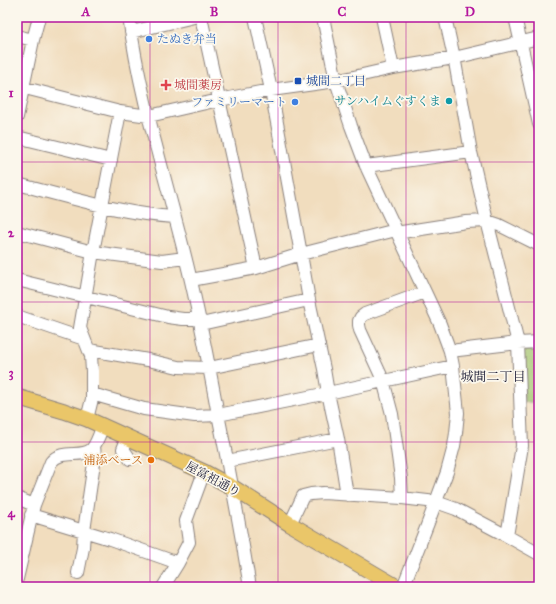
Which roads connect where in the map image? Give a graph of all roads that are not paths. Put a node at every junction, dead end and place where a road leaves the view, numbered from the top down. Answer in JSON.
{"nodes":[{"id":1,"x":39,"y":17,"type":"edge"},
{"id":2,"x":130,"y":17,"type":"edge"},
{"id":3,"x":194,"y":17,"type":"edge"},
{"id":4,"x":201,"y":17,"type":"edge"},
{"id":5,"x":255,"y":17,"type":"edge"},
{"id":6,"x":323,"y":17,"type":"edge"},
{"id":7,"x":382,"y":17,"type":"edge"},
{"id":8,"x":445,"y":17,"type":"edge"},
{"id":9,"x":515,"y":17,"type":"edge"},
{"id":10,"x":131,"y":32,"type":"junction"},
{"id":11,"x":17,"y":36,"type":"edge"},
{"id":12,"x":539,"y":38,"type":"edge"},
{"id":13,"x":33,"y":40,"type":"junction"},
{"id":14,"x":521,"y":43,"type":"junction"},
{"id":15,"x":454,"y":58,"type":"junction"},
{"id":16,"x":393,"y":68,"type":"junction"},
{"id":17,"x":336,"y":81,"type":"junction"},
{"id":18,"x":20,"y":87,"type":"edge"},
{"id":19,"x":270,"y":90,"type":"junction"},
{"id":20,"x":219,"y":100,"type":"junction"},
{"id":21,"x":120,"y":112,"type":"junction"},
{"id":22,"x":148,"y":116,"type":"junction"},
{"id":23,"x":17,"y":117,"type":"edge"},
{"id":24,"x":539,"y":124,"type":"edge"},
{"id":25,"x":17,"y":137,"type":"edge"},
{"id":26,"x":471,"y":152,"type":"junction"},
{"id":27,"x":111,"y":160,"type":"junction"},
{"id":28,"x":366,"y":166,"type":"junction"},
{"id":29,"x":17,"y":184,"type":"edge"},
{"id":30,"x":102,"y":206,"type":"junction"},
{"id":31,"x":175,"y":217,"type":"junction"},
{"id":32,"x":487,"y":221,"type":"junction"},
{"id":33,"x":396,"y":230,"type":"junction"},
{"id":34,"x":17,"y":232,"type":"edge"},
{"id":35,"x":539,"y":245,"type":"edge"},
{"id":36,"x":94,"y":252,"type":"junction"},
{"id":37,"x":301,"y":254,"type":"junction"},
{"id":38,"x":185,"y":258,"type":"junction"},
{"id":39,"x":256,"y":268,"type":"junction"},
{"id":40,"x":17,"y":280,"type":"edge"},
{"id":41,"x":191,"y":280,"type":"junction"},
{"id":42,"x":425,"y":292,"type":"junction"},
{"id":43,"x":86,"y":296,"type":"junction"},
{"id":44,"x":309,"y":300,"type":"junction"},
{"id":45,"x":17,"y":317,"type":"edge"},
{"id":46,"x":200,"y":322,"type":"junction"},
{"id":47,"x":539,"y":342,"type":"edge"},
{"id":48,"x":518,"y":343,"type":"junction"},
{"id":49,"x":87,"y":344,"type":"junction"},
{"id":50,"x":319,"y":345,"type":"junction"},
{"id":51,"x":450,"y":351,"type":"junction"},
{"id":52,"x":453,"y":366,"type":"junction"},
{"id":53,"x":209,"y":368,"type":"junction"},
{"id":54,"x":383,"y":380,"type":"junction"},
{"id":55,"x":328,"y":393,"type":"junction"},
{"id":56,"x":92,"y":394,"type":"junction"},
{"id":57,"x":17,"y":397,"type":"edge"},
{"id":58,"x":218,"y":415,"type":"junction"},
{"id":59,"x":87,"y":419,"type":"junction"},
{"id":60,"x":103,"y":426,"type":"junction"},
{"id":61,"x":128,"y":437,"type":"junction"},
{"id":62,"x":338,"y":439,"type":"junction"},
{"id":63,"x":94,"y":446,"type":"junction"},
{"id":64,"x":130,"y":459,"type":"dead end"},
{"id":65,"x":227,"y":461,"type":"junction"},
{"id":66,"x":204,"y":472,"type":"junction"},
{"id":67,"x":232,"y":487,"type":"junction"},
{"id":68,"x":347,"y":495,"type":"junction"},
{"id":69,"x":17,"y":498,"type":"edge"},
{"id":70,"x":402,"y":498,"type":"junction"},
{"id":71,"x":436,"y":502,"type":"junction"},
{"id":72,"x":32,"y":510,"type":"junction"},
{"id":73,"x":290,"y":524,"type":"junction"},
{"id":74,"x":84,"y":531,"type":"junction"},
{"id":75,"x":507,"y":536,"type":"junction"},
{"id":76,"x":539,"y":554,"type":"edge"},
{"id":77,"x":178,"y":563,"type":"junction"},
{"id":78,"x":78,"y":573,"type":"dead end"},
{"id":79,"x":17,"y":579,"type":"edge"},
{"id":80,"x":163,"y":587,"type":"edge"},
{"id":81,"x":250,"y":587,"type":"edge"},
{"id":82,"x":397,"y":587,"type":"edge"},
{"id":83,"x":403,"y":587,"type":"edge"}],
"edges":[{"from":1,"to":13,"type":"street"},
{"from":2,"to":10,"type":"street"},
{"from":3,"to":10,"type":"street"},
{"from":4,"to":20,"type":"street"},
{"from":5,"to":19,"type":"street"},
{"from":6,"to":17,"type":"street"},
{"from":7,"to":16,"type":"street"},
{"from":8,"to":15,"type":"street"},
{"from":9,"to":14,"type":"street"},
{"from":10,"to":22,"type":"street"},
{"from":11,"to":13,"type":"street"},
{"from":12,"to":14,"type":"street"},
{"from":13,"to":18,"type":"street"},
{"from":14,"to":15,"type":"street"},
{"from":14,"to":24,"type":"street"},
{"from":15,"to":16,"type":"street"},
{"from":15,"to":26,"type":"street"},
{"from":16,"to":17,"type":"street"},
{"from":17,"to":19,"type":"street"},
{"from":17,"to":28,"type":"street"},
{"from":18,"to":21,"type":"street"},
{"from":18,"to":23,"type":"street"},
{"from":19,"to":20,"type":"street"},
{"from":19,"to":37,"type":"street"},
{"from":20,"to":22,"type":"street"},
{"from":20,"to":39,"type":"street"},
{"from":21,"to":22,"type":"street"},
{"from":21,"to":27,"type":"street"},
{"from":22,"to":31,"type":"street"},
{"from":25,"to":27,"type":"street"},
{"from":26,"to":28,"type":"street"},
{"from":26,"to":32,"type":"street"},
{"from":27,"to":30,"type":"street"},
{"from":28,"to":33,"type":"street"},
{"from":29,"to":30,"type":"street"},
{"from":30,"to":31,"type":"street"},
{"from":30,"to":36,"type":"street"},
{"from":31,"to":38,"type":"street"},
{"from":32,"to":33,"type":"street"},
{"from":32,"to":35,"type":"street"},
{"from":32,"to":48,"type":"street"},
{"from":33,"to":37,"type":"street"},
{"from":33,"to":42,"type":"street"},
{"from":34,"to":36,"type":"street"},
{"from":36,"to":38,"type":"street"},
{"from":36,"to":43,"type":"street"},
{"from":37,"to":39,"type":"street"},
{"from":37,"to":44,"type":"street"},
{"from":38,"to":41,"type":"street"},
{"from":39,"to":41,"type":"street"},
{"from":40,"to":43,"type":"street"},
{"from":41,"to":46,"type":"street"},
{"from":42,"to":51,"type":"street"},
{"from":42,"to":54,"type":"street"},
{"from":43,"to":46,"type":"street"},
{"from":43,"to":49,"type":"street"},
{"from":44,"to":46,"type":"street"},
{"from":44,"to":50,"type":"street"},
{"from":45,"to":49,"type":"street"},
{"from":46,"to":53,"type":"street"},
{"from":47,"to":48,"type":"street"},
{"from":48,"to":51,"type":"street"},
{"from":48,"to":75,"type":"street"},
{"from":49,"to":53,"type":"street"},
{"from":49,"to":56,"type":"street"},
{"from":50,"to":53,"type":"street"},
{"from":50,"to":55,"type":"street"},
{"from":51,"to":52,"type":"street"},
{"from":52,"to":54,"type":"street"},
{"from":52,"to":71,"type":"street"},
{"from":53,"to":58,"type":"street"},
{"from":54,"to":55,"type":"street"},
{"from":54,"to":70,"type":"street"},
{"from":55,"to":58,"type":"street"},
{"from":55,"to":62,"type":"street"},
{"from":56,"to":58,"type":"street"},
{"from":56,"to":59,"type":"street"},
{"from":57,"to":59,"type":"main road","name":"屋富祖通り"},
{"from":58,"to":65,"type":"street"},
{"from":59,"to":60,"type":"main road","name":"屋富祖通り"},
{"from":60,"to":61,"type":"main road","name":"屋富祖通り"},
{"from":60,"to":63,"type":"street"},
{"from":61,"to":64,"type":"street"},
{"from":61,"to":66,"type":"main road","name":"屋富祖通り"},
{"from":62,"to":65,"type":"street"},
{"from":62,"to":68,"type":"street"},
{"from":63,"to":72,"type":"street"},
{"from":63,"to":74,"type":"street"},
{"from":65,"to":67,"type":"street"},
{"from":66,"to":67,"type":"main road","name":"屋富祖通り"},
{"from":66,"to":77,"type":"street"},
{"from":67,"to":73,"type":"main road","name":"屋富祖通り"},
{"from":67,"to":81,"type":"street"},
{"from":68,"to":70,"type":"street"},
{"from":68,"to":73,"type":"street"},
{"from":69,"to":72,"type":"street"},
{"from":70,"to":71,"type":"street"},
{"from":71,"to":75,"type":"street"},
{"from":71,"to":83,"type":"street"},
{"from":72,"to":74,"type":"street"},
{"from":72,"to":79,"type":"street"},
{"from":73,"to":82,"type":"main road","name":"屋富祖通り"},
{"from":74,"to":77,"type":"street"},
{"from":74,"to":78,"type":"street"},
{"from":75,"to":76,"type":"street"},
{"from":77,"to":80,"type":"street"}]}
